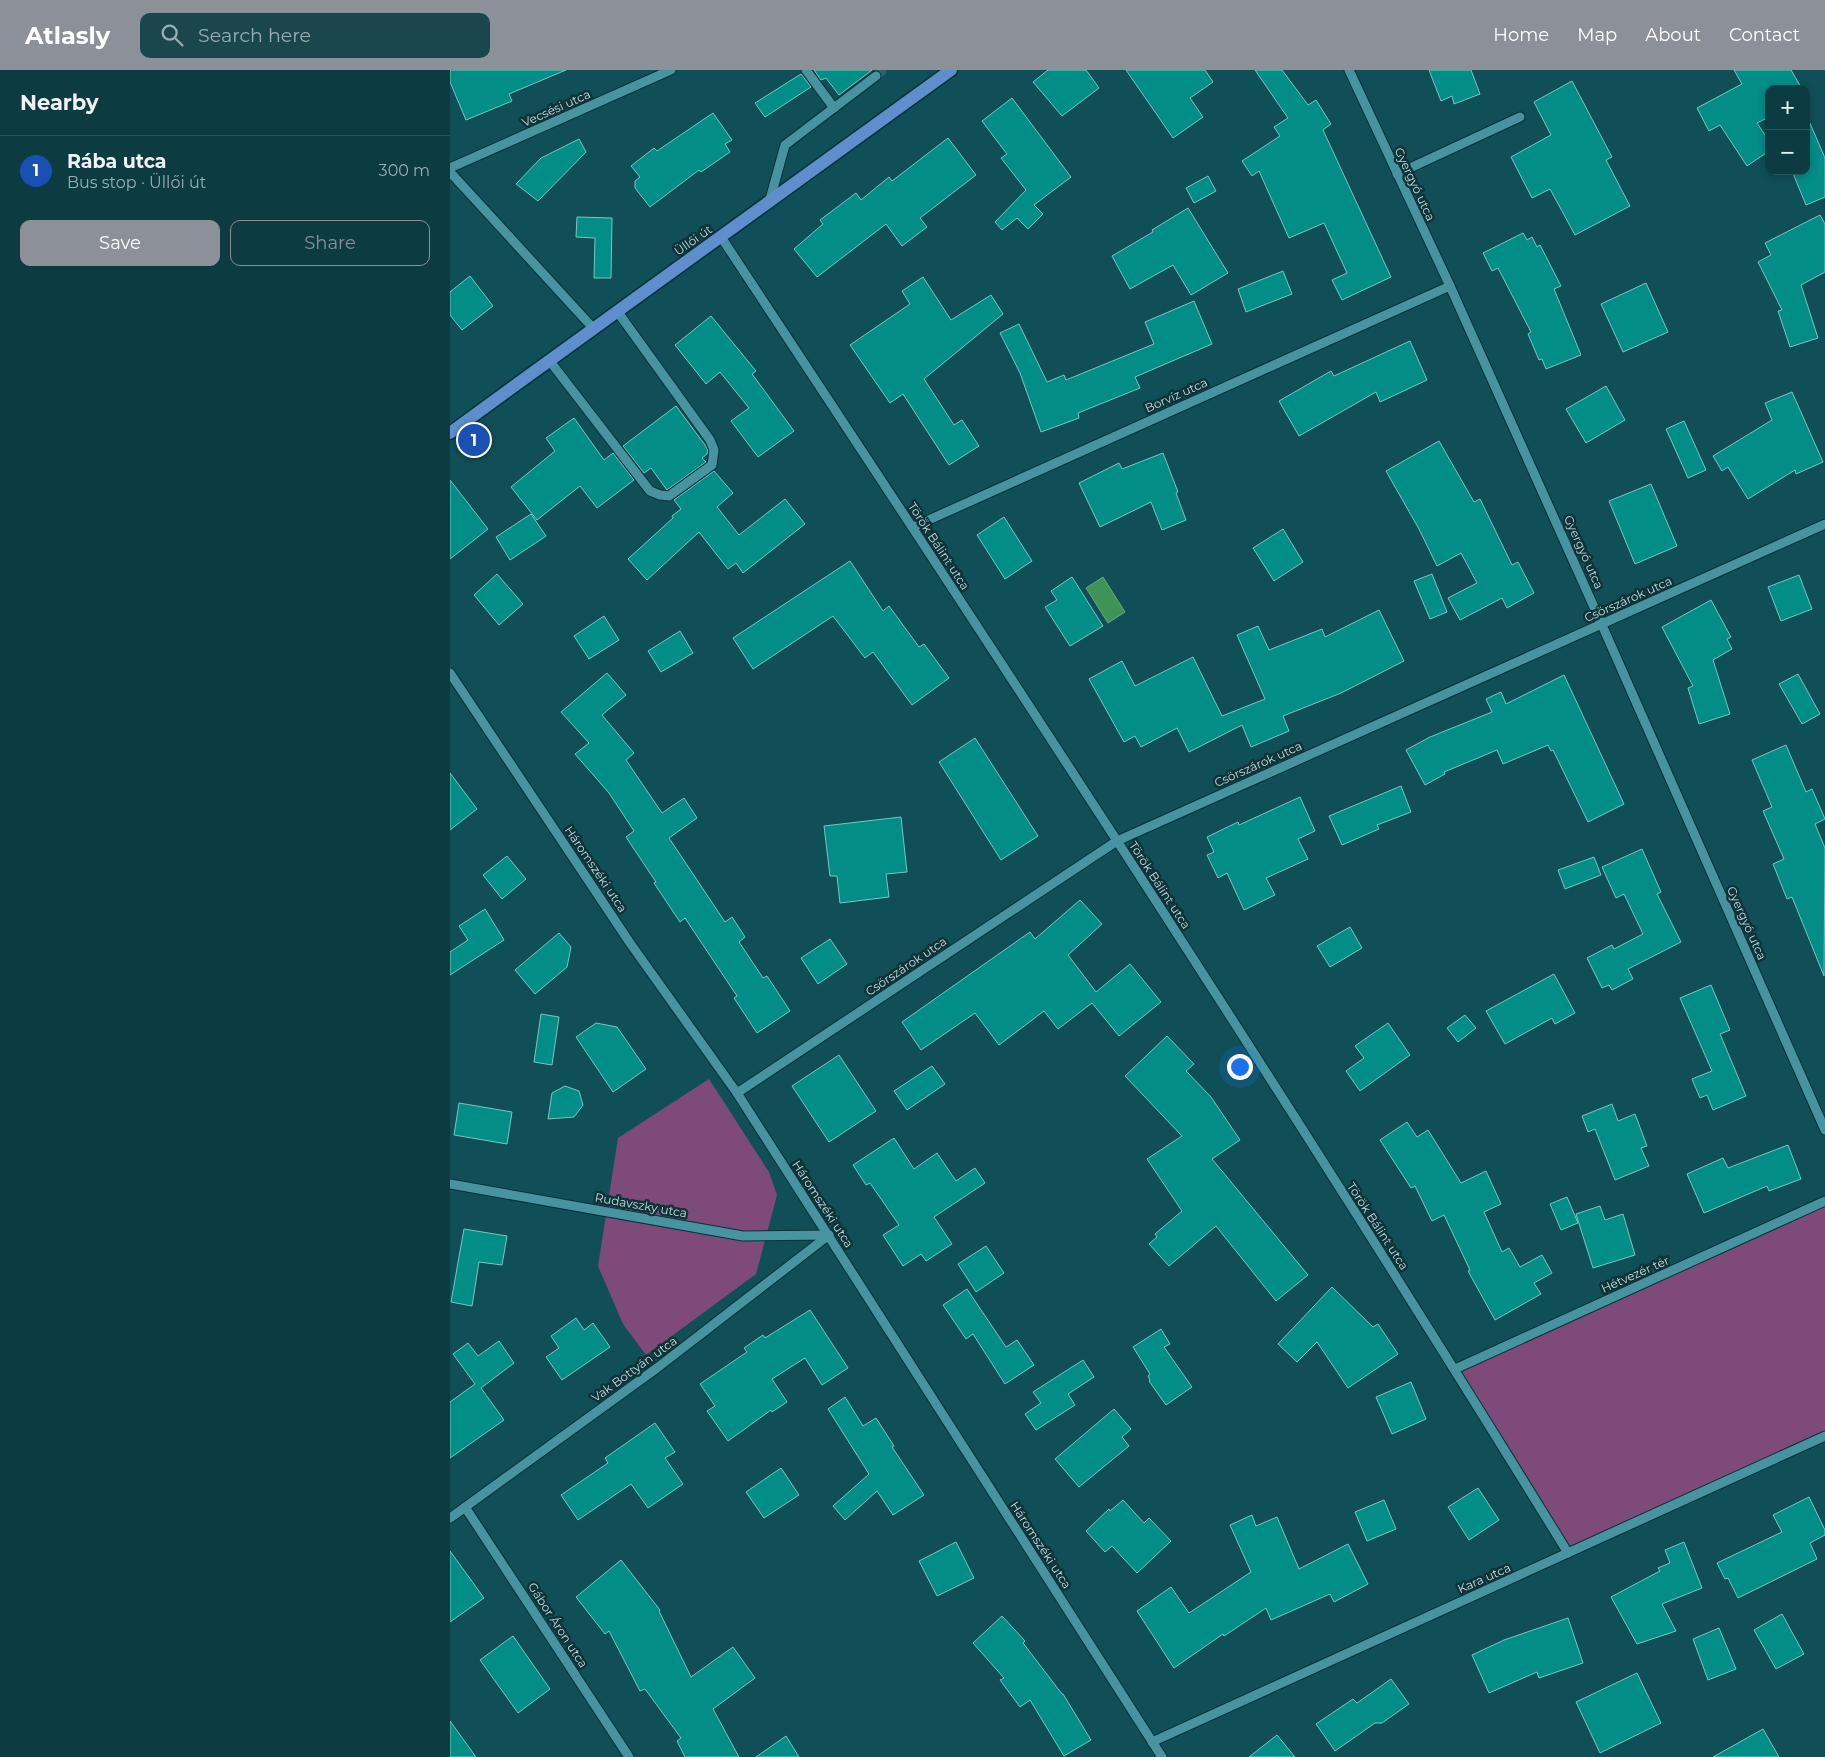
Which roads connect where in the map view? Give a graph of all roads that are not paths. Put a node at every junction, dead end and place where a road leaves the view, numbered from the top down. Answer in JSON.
{"nodes":[{"id":1,"x":671,"y":70,"type":"edge"},
{"id":2,"x":806,"y":70,"type":"edge"},
{"id":3,"x":951,"y":70,"type":"edge"},
{"id":4,"x":1350,"y":70,"type":"edge"},
{"id":5,"x":876,"y":76,"type":"tunnel mouth"},
{"id":6,"x":834,"y":108,"type":"junction"},
{"id":7,"x":1520,"y":116,"type":"dead end"},
{"id":8,"x":450,"y":168,"type":"edge"},
{"id":9,"x":450,"y":172,"type":"edge"},
{"id":10,"x":1397,"y":174,"type":"junction"},
{"id":11,"x":768,"y":204,"type":"junction"},
{"id":12,"x":721,"y":237,"type":"junction"},
{"id":13,"x":1450,"y":286,"type":"junction"},
{"id":14,"x":617,"y":311,"type":"junction"},
{"id":15,"x":592,"y":328,"type":"junction"},
{"id":16,"x":549,"y":360,"type":"junction"},
{"id":17,"x":450,"y":433,"type":"edge"},
{"id":18,"x":1825,"y":524,"type":"edge"},
{"id":19,"x":913,"y":527,"type":"junction"},
{"id":20,"x":1602,"y":624,"type":"junction"},
{"id":21,"x":450,"y":673,"type":"edge"},
{"id":22,"x":1117,"y":841,"type":"junction"},
{"id":23,"x":737,"y":1093,"type":"junction"},
{"id":24,"x":1825,"y":1130,"type":"edge"},
{"id":25,"x":450,"y":1184,"type":"edge"},
{"id":26,"x":1825,"y":1201,"type":"edge"},
{"id":27,"x":829,"y":1235,"type":"junction"},
{"id":28,"x":1455,"y":1369,"type":"junction"},
{"id":29,"x":1825,"y":1436,"type":"edge"},
{"id":30,"x":465,"y":1507,"type":"junction"},
{"id":31,"x":450,"y":1518,"type":"edge"},
{"id":32,"x":1568,"y":1554,"type":"junction"},
{"id":33,"x":1152,"y":1742,"type":"junction"},
{"id":34,"x":629,"y":1757,"type":"edge"},
{"id":35,"x":1162,"y":1757,"type":"edge"}],
"edges":[{"from":1,"to":8,"type":"street","name":"Vecsési utca"},
{"from":2,"to":6,"type":"street"},
{"from":3,"to":11,"type":"main road","name":"Üllői út"},
{"from":4,"to":10,"type":"street","name":"Gyergyó utca"},
{"from":5,"to":6,"type":"street"},
{"from":6,"to":11,"type":"street"},
{"from":7,"to":10,"type":"street"},
{"from":9,"to":15,"type":"street"},
{"from":10,"to":13,"type":"street","name":"Gyergyó utca"},
{"from":11,"to":12,"type":"main road","name":"Üllői út"},
{"from":12,"to":14,"type":"main road","name":"Üllői út"},
{"from":12,"to":19,"type":"street","name":"Török Bálint utca"},
{"from":13,"to":19,"type":"street","name":"Borvíz utca"},
{"from":13,"to":20,"type":"street","name":"Gyergyó utca"},
{"from":14,"to":15,"type":"main road","name":"Üllői út"},
{"from":14,"to":16,"type":"street"},
{"from":15,"to":16,"type":"main road","name":"Üllői út"},
{"from":16,"to":17,"type":"main road","name":"Üllői út"},
{"from":18,"to":20,"type":"street","name":"Csörszárok utca"},
{"from":19,"to":22,"type":"street","name":"Török Bálint utca"},
{"from":20,"to":22,"type":"street","name":"Csörszárok utca"},
{"from":20,"to":24,"type":"street","name":"Gyergyó utca"},
{"from":21,"to":23,"type":"street","name":"Háromszéki utca"},
{"from":22,"to":23,"type":"street","name":"Csörszárok utca"},
{"from":22,"to":28,"type":"street","name":"Török Bálint utca"},
{"from":23,"to":27,"type":"street","name":"Háromszéki utca"},
{"from":25,"to":27,"type":"street","name":"Rudavszky utca"},
{"from":26,"to":28,"type":"street","name":"Hétvezér tér"},
{"from":27,"to":30,"type":"street","name":"Vak Bottyán utca"},
{"from":27,"to":33,"type":"street","name":"Háromszéki utca"},
{"from":28,"to":32,"type":"street","name":"Török Bálint utca"},
{"from":29,"to":32,"type":"street","name":"Kara utca"},
{"from":30,"to":31,"type":"street","name":"Vak Bottyán utca"},
{"from":30,"to":34,"type":"street","name":"Gábor Áron utca"},
{"from":32,"to":33,"type":"street","name":"Kara utca"},
{"from":33,"to":35,"type":"street","name":"Háromszéki utca"}]}
